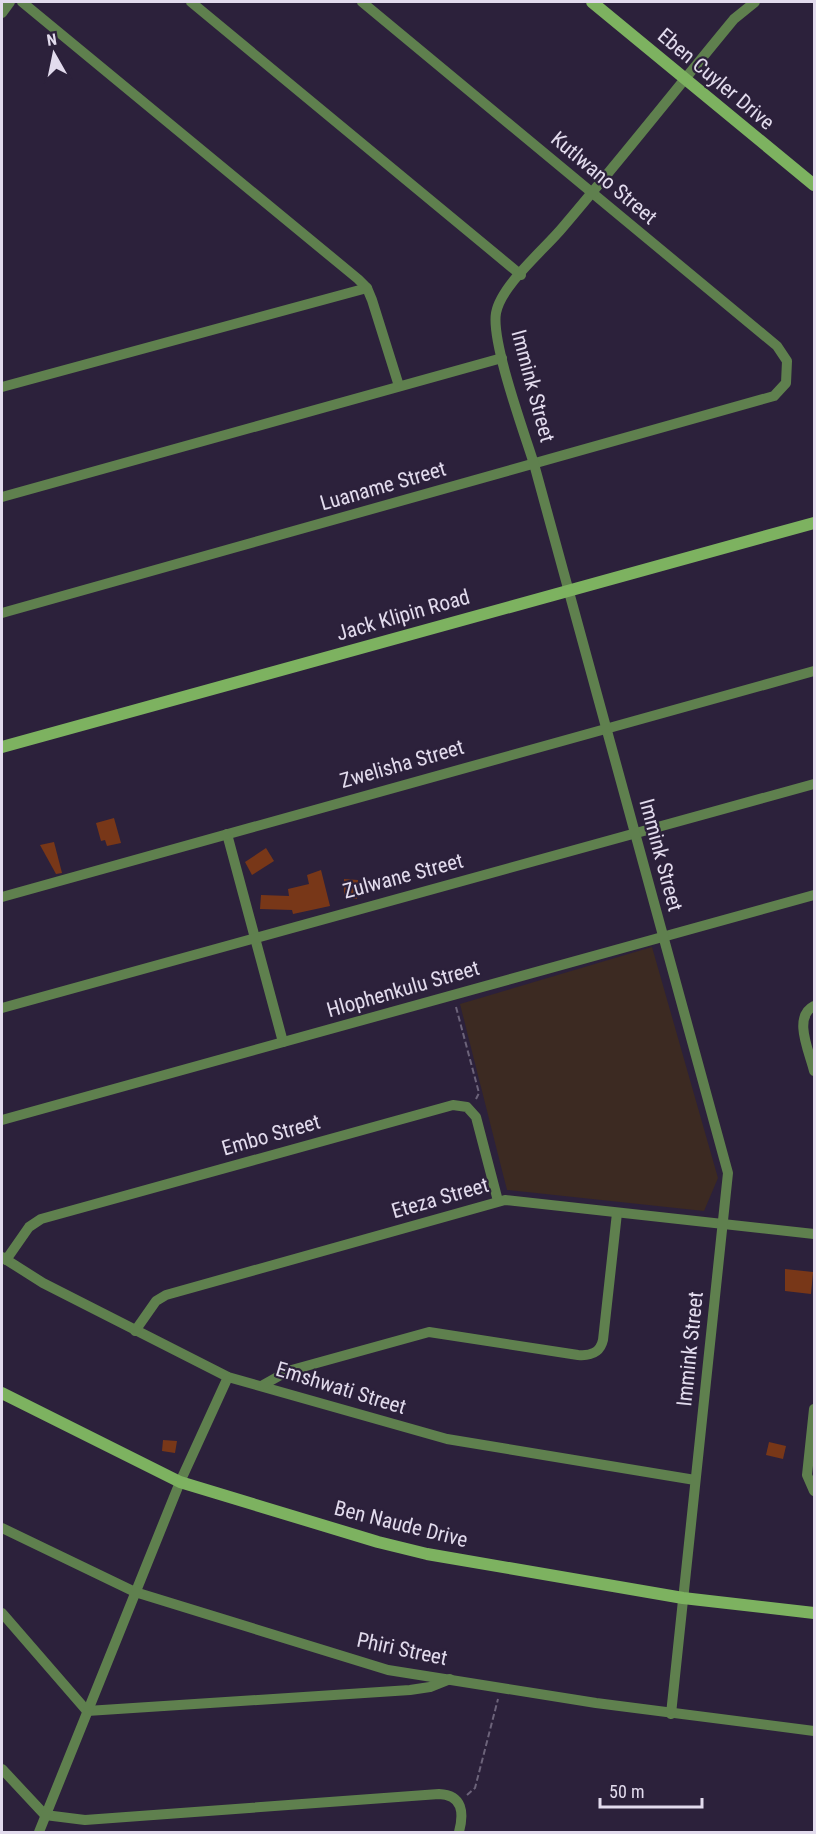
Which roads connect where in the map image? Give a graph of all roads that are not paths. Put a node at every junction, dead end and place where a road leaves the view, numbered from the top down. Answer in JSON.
{"nodes":[{"id":1,"x":10,"y":2,"type":"edge"},
{"id":2,"x":22,"y":2,"type":"edge"},
{"id":3,"x":191,"y":2,"type":"edge"},
{"id":4,"x":362,"y":2,"type":"edge"},
{"id":5,"x":592,"y":2,"type":"edge"},
{"id":6,"x":751,"y":2,"type":"edge"},
{"id":7,"x":2,"y":13,"type":"edge"},
{"id":8,"x":684,"y":78,"type":"junction"},
{"id":9,"x":814,"y":186,"type":"edge"},
{"id":10,"x":591,"y":192,"type":"junction"},
{"id":11,"x":520,"y":275,"type":"junction"},
{"id":12,"x":367,"y":288,"type":"junction"},
{"id":13,"x":502,"y":358,"type":"junction"},
{"id":14,"x":399,"y":386,"type":"junction"},
{"id":15,"x":2,"y":387,"type":"edge"},
{"id":16,"x":774,"y":396,"type":"joint"},
{"id":17,"x":534,"y":464,"type":"junction"},
{"id":18,"x":2,"y":497,"type":"edge"},
{"id":19,"x":814,"y":523,"type":"edge"},
{"id":20,"x":567,"y":590,"type":"junction"},
{"id":21,"x":2,"y":613,"type":"edge"},
{"id":22,"x":814,"y":671,"type":"edge"},
{"id":23,"x":605,"y":727,"type":"junction"},
{"id":24,"x":2,"y":747,"type":"edge"},
{"id":25,"x":814,"y":784,"type":"edge"},
{"id":26,"x":634,"y":833,"type":"junction"},
{"id":27,"x":227,"y":834,"type":"junction"},
{"id":28,"x":814,"y":895,"type":"edge"},
{"id":29,"x":2,"y":897,"type":"edge"},
{"id":30,"x":254,"y":937,"type":"junction"},
{"id":31,"x":663,"y":937,"type":"junction"},
{"id":32,"x":814,"y":1006,"type":"edge"},
{"id":33,"x":2,"y":1008,"type":"edge"},
{"id":34,"x":284,"y":1042,"type":"junction"},
{"id":35,"x":814,"y":1071,"type":"edge"},
{"id":36,"x":2,"y":1120,"type":"edge"},
{"id":37,"x":498,"y":1201,"type":"junction"},
{"id":38,"x":617,"y":1213,"type":"junction"},
{"id":39,"x":723,"y":1224,"type":"junction"},
{"id":40,"x":814,"y":1234,"type":"edge"},
{"id":41,"x":4,"y":1258,"type":"edge"},
{"id":42,"x":135,"y":1331,"type":"junction"},
{"id":43,"x":228,"y":1377,"type":"junction"},
{"id":44,"x":263,"y":1385,"type":"junction"},
{"id":45,"x":2,"y":1393,"type":"edge"},
{"id":46,"x":814,"y":1409,"type":"edge"},
{"id":47,"x":695,"y":1480,"type":"junction"},
{"id":48,"x":180,"y":1482,"type":"junction"},
{"id":49,"x":814,"y":1491,"type":"edge"},
{"id":50,"x":2,"y":1528,"type":"edge"},
{"id":51,"x":135,"y":1592,"type":"junction"},
{"id":52,"x":683,"y":1598,"type":"junction"},
{"id":53,"x":2,"y":1613,"type":"edge"},
{"id":54,"x":814,"y":1613,"type":"edge"},
{"id":55,"x":451,"y":1679,"type":"junction"},
{"id":56,"x":87,"y":1711,"type":"junction"},
{"id":57,"x":671,"y":1713,"type":"junction"},
{"id":58,"x":814,"y":1731,"type":"edge"},
{"id":59,"x":2,"y":1769,"type":"edge"},
{"id":60,"x":45,"y":1815,"type":"junction"},
{"id":61,"x":39,"y":1833,"type":"edge"},
{"id":62,"x":459,"y":1833,"type":"edge"}],
"edges":[{"from":1,"to":7,"type":"street"},
{"from":2,"to":12,"type":"street"},
{"from":3,"to":11,"type":"street"},
{"from":4,"to":10,"type":"street","name":"Kutlwano Street"},
{"from":5,"to":8,"type":"street","name":"Eben Cuyler Drive"},
{"from":6,"to":8,"type":"street","name":"Immink Street"},
{"from":8,"to":9,"type":"street","name":"Eben Cuyler Drive"},
{"from":8,"to":10,"type":"street","name":"Immink Street"},
{"from":10,"to":11,"type":"street","name":"Immink Street"},
{"from":10,"to":16,"type":"street","name":"Kutlwano Street"},
{"from":11,"to":13,"type":"street","name":"Immink Street"},
{"from":12,"to":14,"type":"street"},
{"from":12,"to":15,"type":"street"},
{"from":13,"to":14,"type":"street"},
{"from":13,"to":17,"type":"street","name":"Immink Street"},
{"from":14,"to":18,"type":"street"},
{"from":16,"to":17,"type":"street","name":"Luaname Street"},
{"from":17,"to":20,"type":"street","name":"Immink Street"},
{"from":17,"to":21,"type":"street","name":"Luaname Street"},
{"from":19,"to":20,"type":"street","name":"Jack Klipin Road"},
{"from":20,"to":23,"type":"street","name":"Immink Street"},
{"from":20,"to":24,"type":"street","name":"Jack Klipin Road"},
{"from":22,"to":23,"type":"street","name":"Zwelisha Street"},
{"from":23,"to":26,"type":"street","name":"Immink Street"},
{"from":23,"to":27,"type":"street","name":"Zwelisha Street"},
{"from":25,"to":26,"type":"street","name":"Zulwane Street"},
{"from":26,"to":30,"type":"street","name":"Zulwane Street"},
{"from":26,"to":31,"type":"street","name":"Immink Street"},
{"from":27,"to":29,"type":"street","name":"Zwelisha Street"},
{"from":27,"to":30,"type":"street"},
{"from":28,"to":31,"type":"street","name":"Hlophenkulu Street"},
{"from":30,"to":33,"type":"street","name":"Zulwane Street"},
{"from":30,"to":34,"type":"street"},
{"from":31,"to":34,"type":"street","name":"Hlophenkulu Street"},
{"from":31,"to":39,"type":"street","name":"Immink Street"},
{"from":32,"to":35,"type":"street"},
{"from":34,"to":36,"type":"street","name":"Hlophenkulu Street"},
{"from":37,"to":38,"type":"street","name":"Eteza Street"},
{"from":37,"to":41,"type":"street","name":"Embo Street"},
{"from":37,"to":42,"type":"street","name":"Eteza Street"},
{"from":38,"to":39,"type":"street","name":"Eteza Street"},
{"from":38,"to":44,"type":"street"},
{"from":39,"to":40,"type":"street","name":"Eteza Street"},
{"from":39,"to":47,"type":"street","name":"Immink Street"},
{"from":41,"to":42,"type":"street","name":"Emshwati Street"},
{"from":42,"to":43,"type":"street","name":"Emshwati Street"},
{"from":43,"to":44,"type":"street","name":"Emshwati Street"},
{"from":43,"to":48,"type":"street"},
{"from":44,"to":47,"type":"street","name":"Emshwati Street"},
{"from":45,"to":48,"type":"street","name":"Ben Naude Drive"},
{"from":46,"to":49,"type":"street"},
{"from":47,"to":52,"type":"street","name":"Immink Street"},
{"from":48,"to":51,"type":"street"},
{"from":48,"to":52,"type":"street","name":"Ben Naude Drive"},
{"from":50,"to":51,"type":"street","name":"Phiri Street"},
{"from":51,"to":55,"type":"street","name":"Phiri Street"},
{"from":51,"to":56,"type":"street"},
{"from":52,"to":54,"type":"street","name":"Ben Naude Drive"},
{"from":52,"to":57,"type":"street","name":"Immink Street"},
{"from":53,"to":56,"type":"street"},
{"from":55,"to":56,"type":"street"},
{"from":55,"to":57,"type":"street","name":"Phiri Street"},
{"from":56,"to":60,"type":"street"},
{"from":57,"to":58,"type":"street","name":"Phiri Street"},
{"from":59,"to":60,"type":"street"},
{"from":60,"to":61,"type":"street"},
{"from":60,"to":62,"type":"street"}]}
